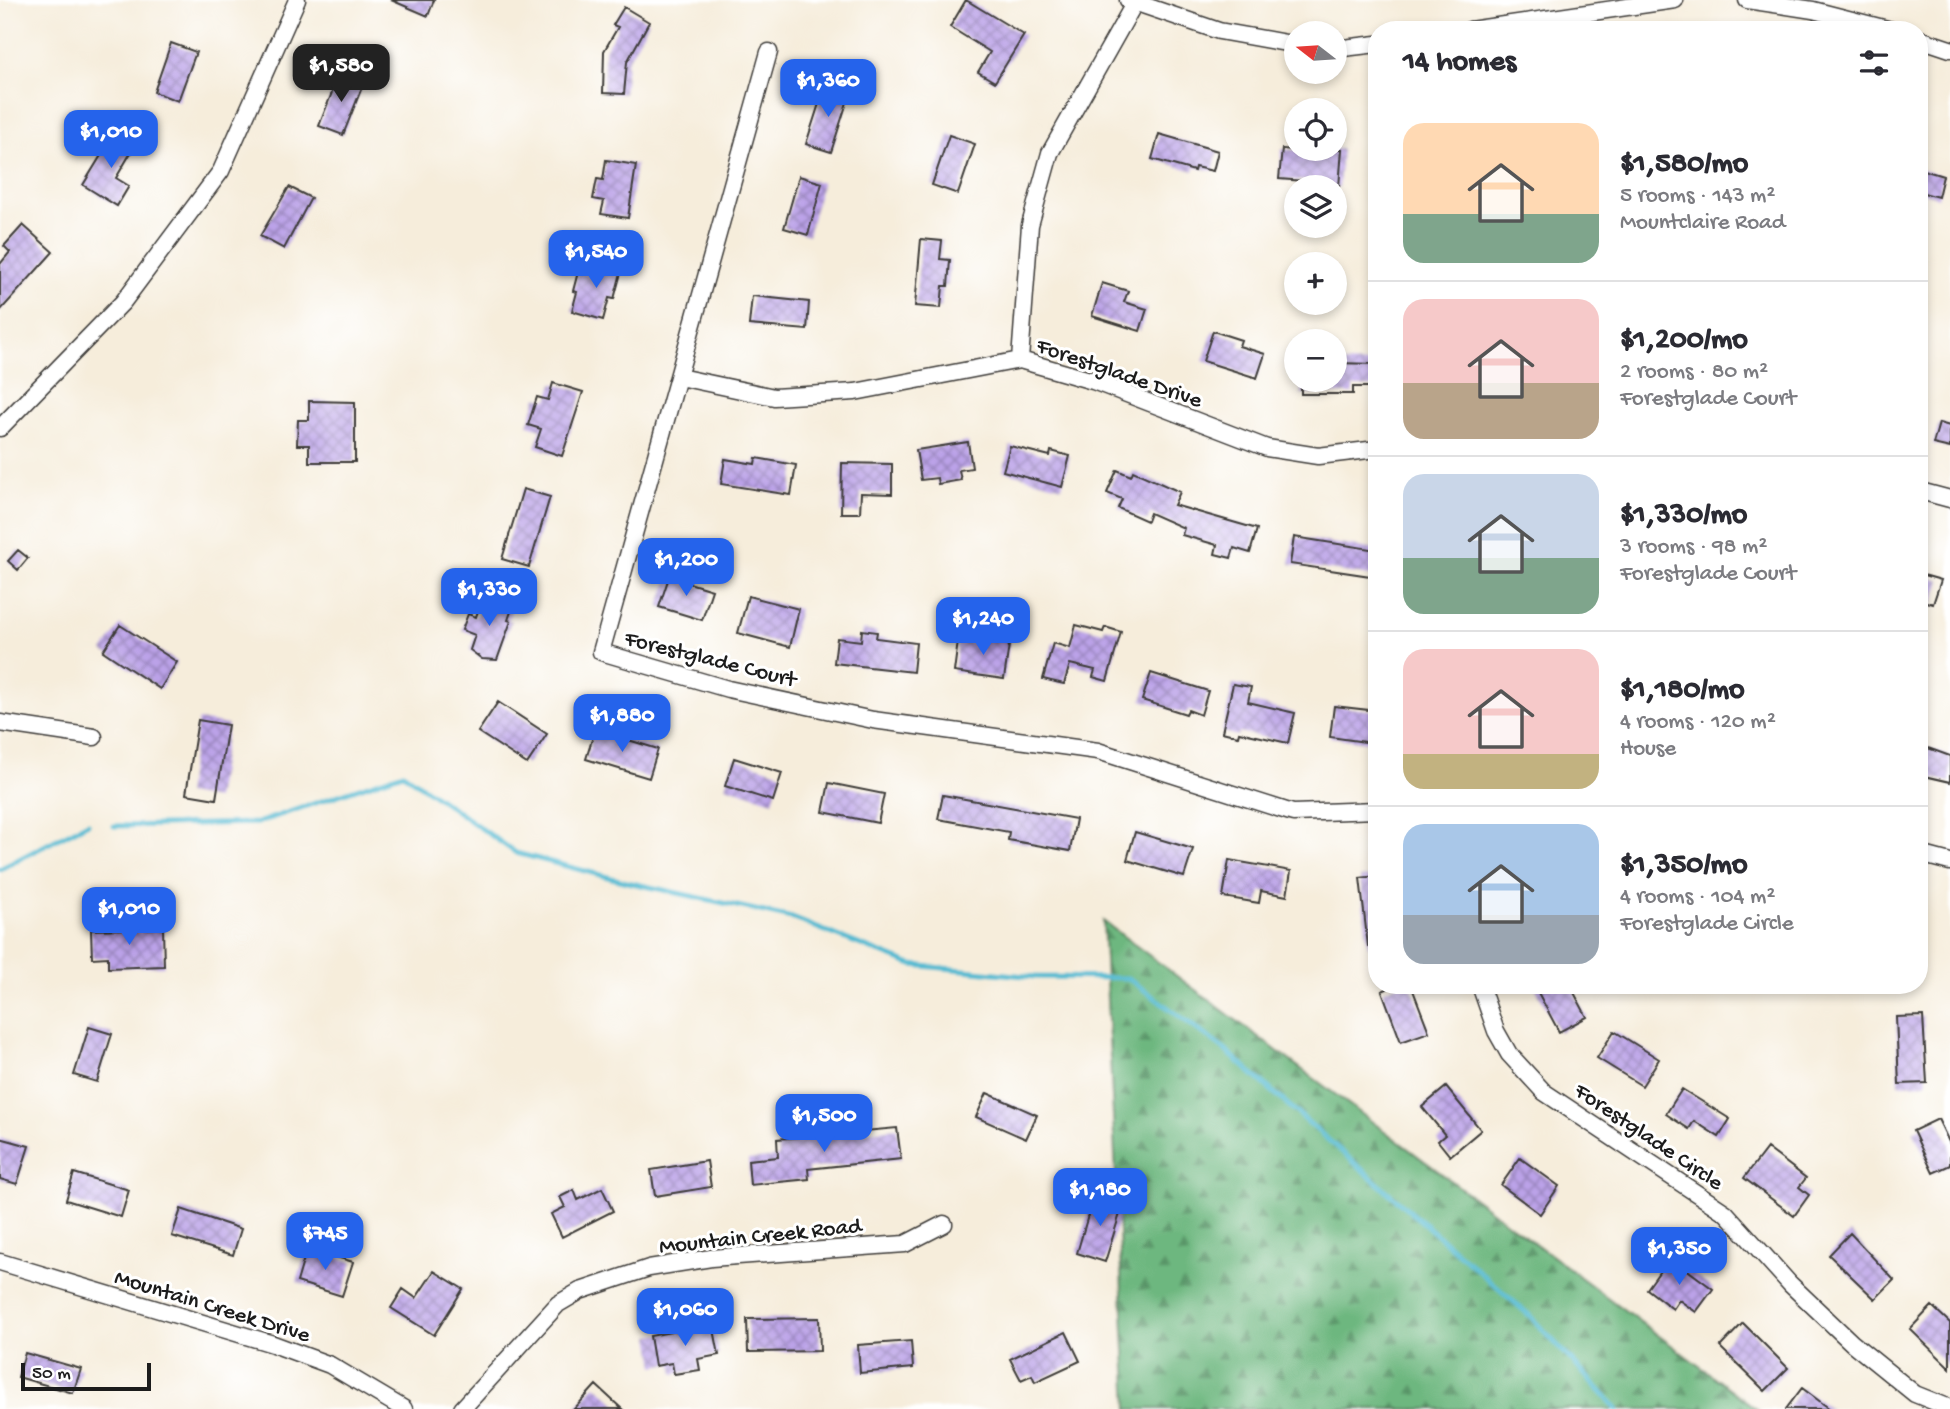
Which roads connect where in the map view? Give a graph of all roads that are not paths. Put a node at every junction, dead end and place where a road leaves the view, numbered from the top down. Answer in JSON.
{"nodes":[{"id":1,"x":297,"y":0,"type":"edge"},
{"id":2,"x":1675,"y":0,"type":"edge"},
{"id":3,"x":1747,"y":0,"type":"edge"},
{"id":4,"x":1131,"y":2,"type":"edge"},
{"id":5,"x":1532,"y":21,"type":"edge"},
{"id":6,"x":1855,"y":21,"type":"edge"},
{"id":7,"x":1928,"y":42,"type":"edge"},
{"id":8,"x":1284,"y":43,"type":"edge"},
{"id":9,"x":1368,"y":45,"type":"edge"},
{"id":10,"x":1348,"y":47,"type":"edge"},
{"id":11,"x":1950,"y":49,"type":"edge"},
{"id":12,"x":769,"y":52,"type":"dead end"},
{"id":13,"x":1020,"y":360,"type":"junction"},
{"id":14,"x":679,"y":377,"type":"junction"},
{"id":15,"x":0,"y":428,"type":"edge"},
{"id":16,"x":1368,"y":451,"type":"edge"},
{"id":17,"x":1928,"y":493,"type":"edge"},
{"id":18,"x":1950,"y":499,"type":"edge"},
{"id":19,"x":0,"y":723,"type":"edge"},
{"id":20,"x":94,"y":737,"type":"dead end"},
{"id":21,"x":1368,"y":810,"type":"edge"},
{"id":22,"x":1928,"y":856,"type":"edge"},
{"id":23,"x":1950,"y":862,"type":"edge"},
{"id":24,"x":1483,"y":994,"type":"edge"},
{"id":25,"x":944,"y":1224,"type":"dead end"},
{"id":26,"x":0,"y":1262,"type":"edge"},
{"id":27,"x":1950,"y":1408,"type":"edge"},
{"id":28,"x":404,"y":1409,"type":"edge"},
{"id":29,"x":462,"y":1409,"type":"edge"}],
"edges":[{"from":1,"to":15,"type":"street"},
{"from":2,"to":5,"type":"street"},
{"from":3,"to":6,"type":"street"},
{"from":4,"to":8,"type":"street"},
{"from":4,"to":13,"type":"street"},
{"from":7,"to":11,"type":"street"},
{"from":9,"to":10,"type":"street"},
{"from":12,"to":14,"type":"street","name":"Forestglade Court"},
{"from":13,"to":14,"type":"street","name":"Forestglade Drive"},
{"from":13,"to":16,"type":"street","name":"Forestglade Drive"},
{"from":14,"to":21,"type":"street","name":"Forestglade Court"},
{"from":17,"to":18,"type":"street"},
{"from":19,"to":20,"type":"street"},
{"from":22,"to":23,"type":"street"},
{"from":24,"to":27,"type":"street","name":"Forestglade Circle"},
{"from":25,"to":29,"type":"street","name":"Mountain Creek Road"},
{"from":26,"to":28,"type":"street","name":"Mountain Creek Drive"}]}
